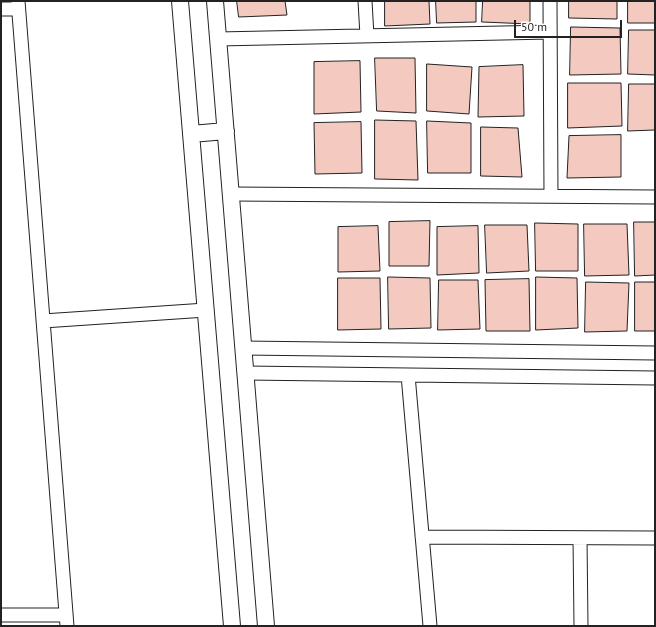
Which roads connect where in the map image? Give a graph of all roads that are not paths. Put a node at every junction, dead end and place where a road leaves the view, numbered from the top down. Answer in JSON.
{"nodes":[{"id":1,"x":180,"y":1,"type":"edge"},
{"id":2,"x":215,"y":1,"type":"edge"},
{"id":3,"x":365,"y":1,"type":"edge"},
{"id":4,"x":550,"y":1,"type":"edge"},
{"id":5,"x":18,"y":5,"type":"edge"},
{"id":6,"x":1,"y":9,"type":"edge"},
{"id":7,"x":550,"y":32,"type":"junction"},
{"id":8,"x":367,"y":36,"type":"junction"},
{"id":9,"x":218,"y":39,"type":"junction"},
{"id":10,"x":226,"y":131,"type":"junction"},
{"id":11,"x":191,"y":134,"type":"junction"},
{"id":12,"x":231,"y":194,"type":"junction"},
{"id":13,"x":551,"y":196,"type":"junction"},
{"id":14,"x":655,"y":197,"type":"edge"},
{"id":15,"x":206,"y":310,"type":"junction"},
{"id":16,"x":43,"y":321,"type":"junction"},
{"id":17,"x":243,"y":348,"type":"junction"},
{"id":18,"x":655,"y":353,"type":"edge"},
{"id":19,"x":245,"y":373,"type":"junction"},
{"id":20,"x":408,"y":375,"type":"junction"},
{"id":21,"x":655,"y":378,"type":"edge"},
{"id":22,"x":422,"y":537,"type":"junction"},
{"id":23,"x":580,"y":538,"type":"junction"},
{"id":24,"x":655,"y":538,"type":"edge"},
{"id":25,"x":1,"y":615,"type":"edge"},
{"id":26,"x":67,"y":620,"type":"edge"},
{"id":27,"x":232,"y":626,"type":"edge"},
{"id":28,"x":266,"y":626,"type":"edge"},
{"id":29,"x":430,"y":626,"type":"edge"},
{"id":30,"x":581,"y":626,"type":"edge"}],
"edges":[{"from":1,"to":11,"type":"street"},
{"from":2,"to":9,"type":"street"},
{"from":3,"to":8,"type":"street"},
{"from":4,"to":7,"type":"street"},
{"from":5,"to":6,"type":"street"},
{"from":5,"to":16,"type":"street"},
{"from":7,"to":8,"type":"street"},
{"from":7,"to":13,"type":"street"},
{"from":8,"to":9,"type":"street"},
{"from":9,"to":10,"type":"street"},
{"from":10,"to":11,"type":"street"},
{"from":10,"to":12,"type":"street"},
{"from":11,"to":15,"type":"street"},
{"from":12,"to":13,"type":"street"},
{"from":12,"to":17,"type":"street"},
{"from":13,"to":14,"type":"street"},
{"from":15,"to":16,"type":"street"},
{"from":15,"to":27,"type":"street"},
{"from":16,"to":26,"type":"street"},
{"from":17,"to":18,"type":"street"},
{"from":17,"to":19,"type":"street"},
{"from":19,"to":20,"type":"street"},
{"from":19,"to":28,"type":"street"},
{"from":20,"to":21,"type":"street"},
{"from":20,"to":22,"type":"street"},
{"from":22,"to":23,"type":"street"},
{"from":22,"to":29,"type":"street"},
{"from":23,"to":24,"type":"street"},
{"from":23,"to":30,"type":"street"},
{"from":25,"to":26,"type":"street"}]}
